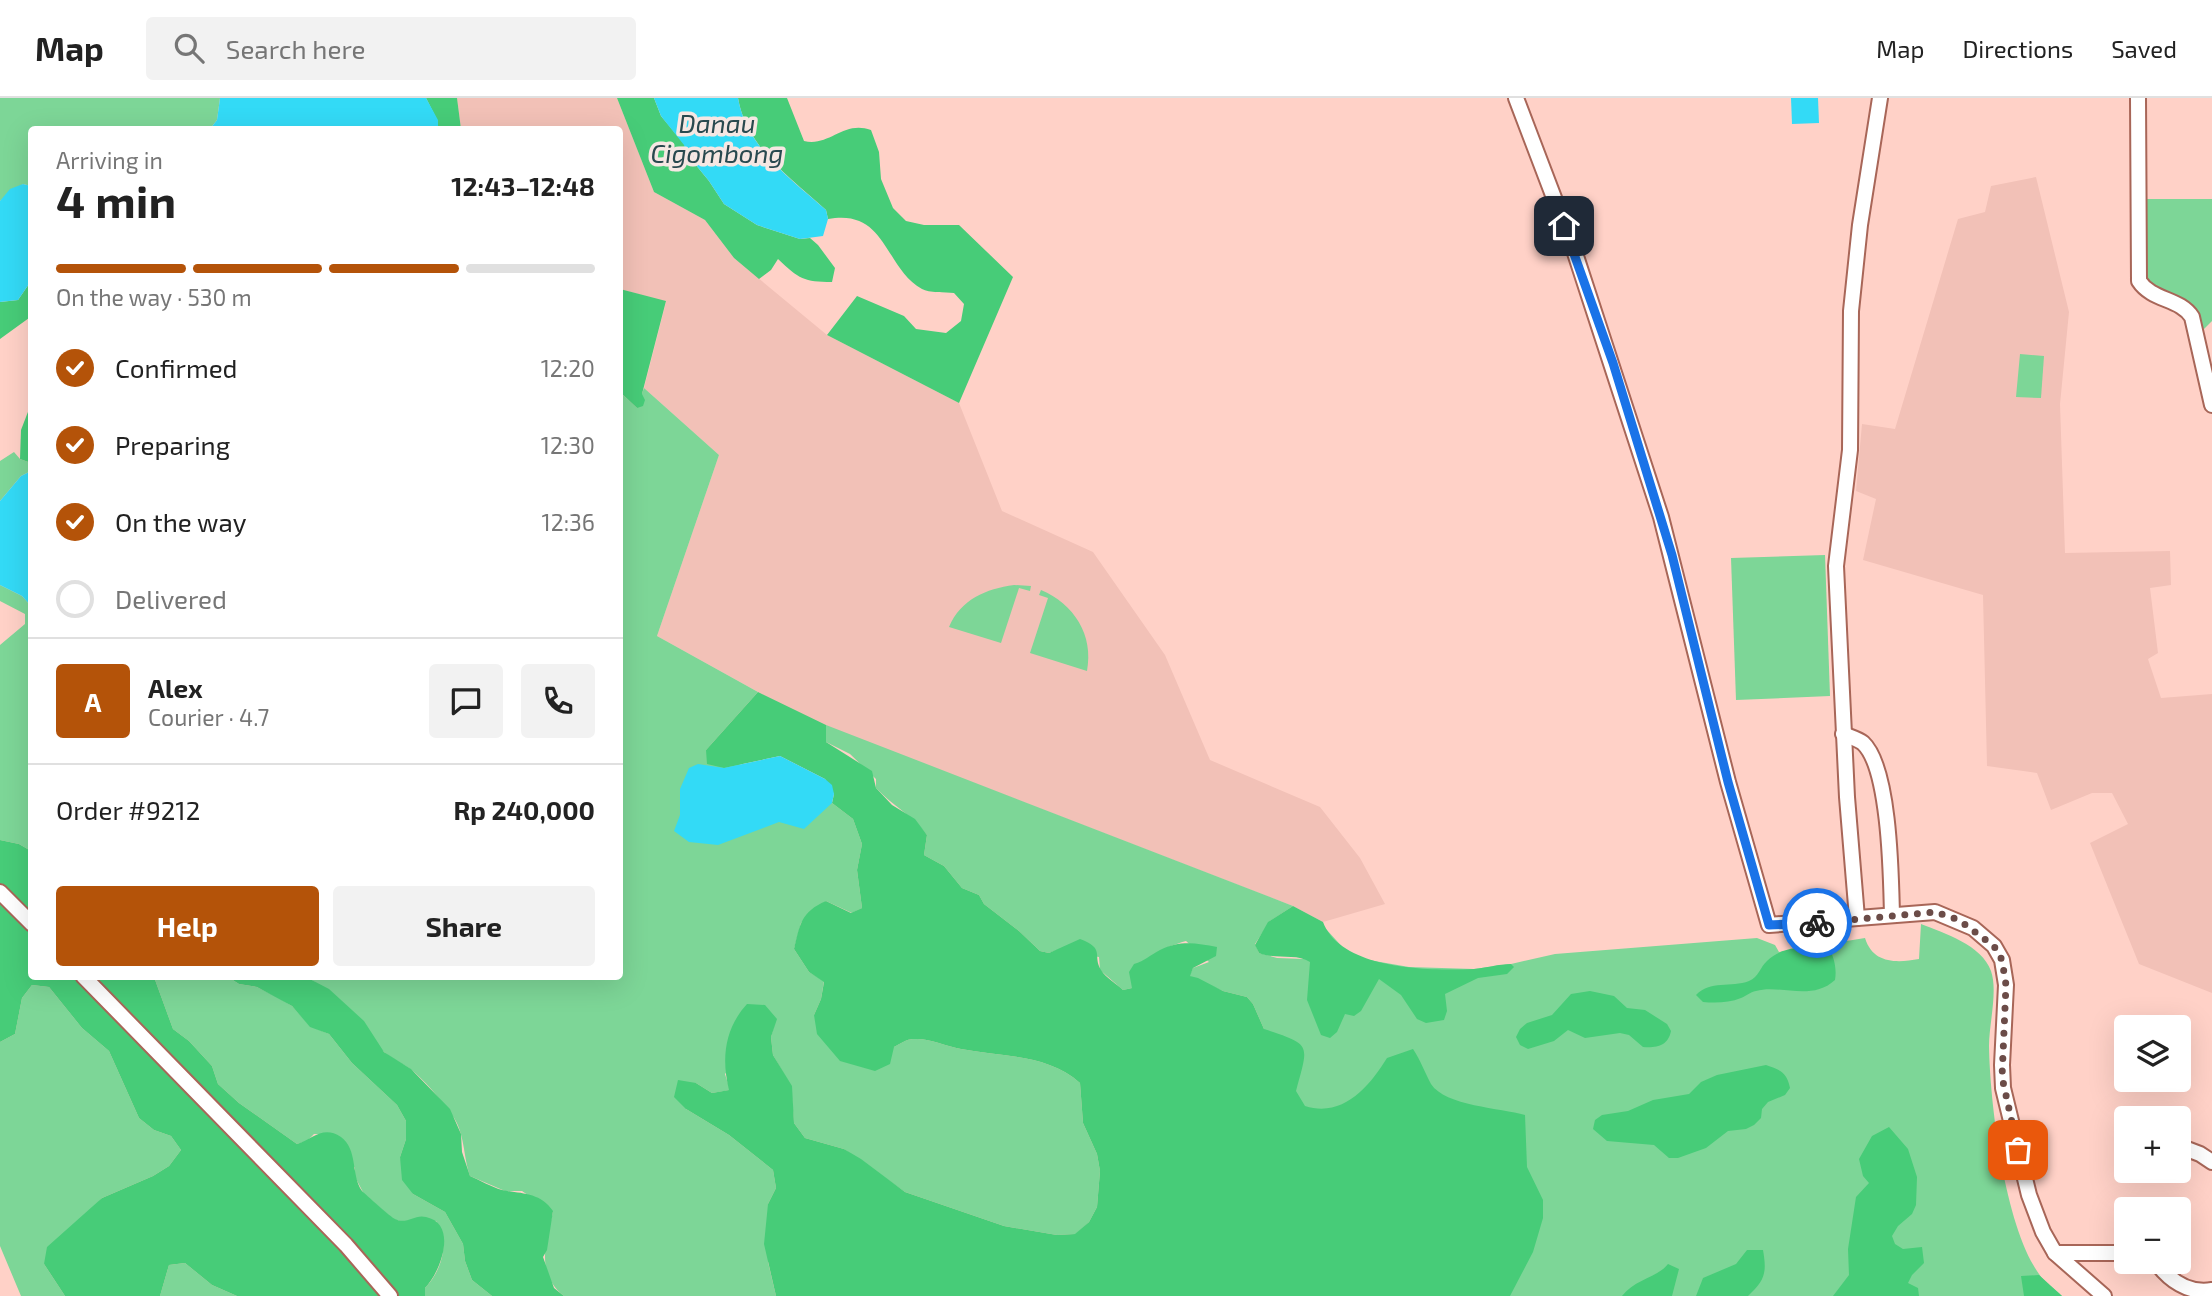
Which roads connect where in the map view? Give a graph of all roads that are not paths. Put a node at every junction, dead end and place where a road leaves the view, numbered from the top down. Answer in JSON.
{"nodes":[{"id":1,"x":1516,"y":98,"type":"edge"},
{"id":2,"x":1880,"y":98,"type":"edge"},
{"id":3,"x":2138,"y":98,"type":"edge"},
{"id":4,"x":2212,"y":405,"type":"edge"},
{"id":5,"x":1843,"y":734,"type":"junction"},
{"id":6,"x":0,"y":892,"type":"edge"},
{"id":7,"x":1892,"y":915,"type":"junction"},
{"id":8,"x":1857,"y":918,"type":"junction"},
{"id":9,"x":28,"y":920,"type":"edge"},
{"id":10,"x":87,"y":980,"type":"edge"},
{"id":11,"x":2191,"y":1151,"type":"edge"},
{"id":12,"x":2212,"y":1162,"type":"edge"},
{"id":13,"x":2055,"y":1253,"type":"junction"},
{"id":14,"x":2114,"y":1253,"type":"edge"},
{"id":15,"x":2167,"y":1274,"type":"edge"},
{"id":16,"x":2212,"y":1290,"type":"edge"},
{"id":17,"x":390,"y":1296,"type":"edge"},
{"id":18,"x":2104,"y":1296,"type":"edge"}],
"edges":[{"from":1,"to":8,"type":"street"},
{"from":2,"to":5,"type":"street"},
{"from":3,"to":4,"type":"street"},
{"from":5,"to":7,"type":"street"},
{"from":5,"to":8,"type":"street"},
{"from":6,"to":9,"type":"street"},
{"from":7,"to":8,"type":"street"},
{"from":7,"to":13,"type":"street"},
{"from":10,"to":17,"type":"street"},
{"from":11,"to":12,"type":"street"},
{"from":13,"to":14,"type":"street"},
{"from":13,"to":18,"type":"street"},
{"from":15,"to":16,"type":"street"}]}
